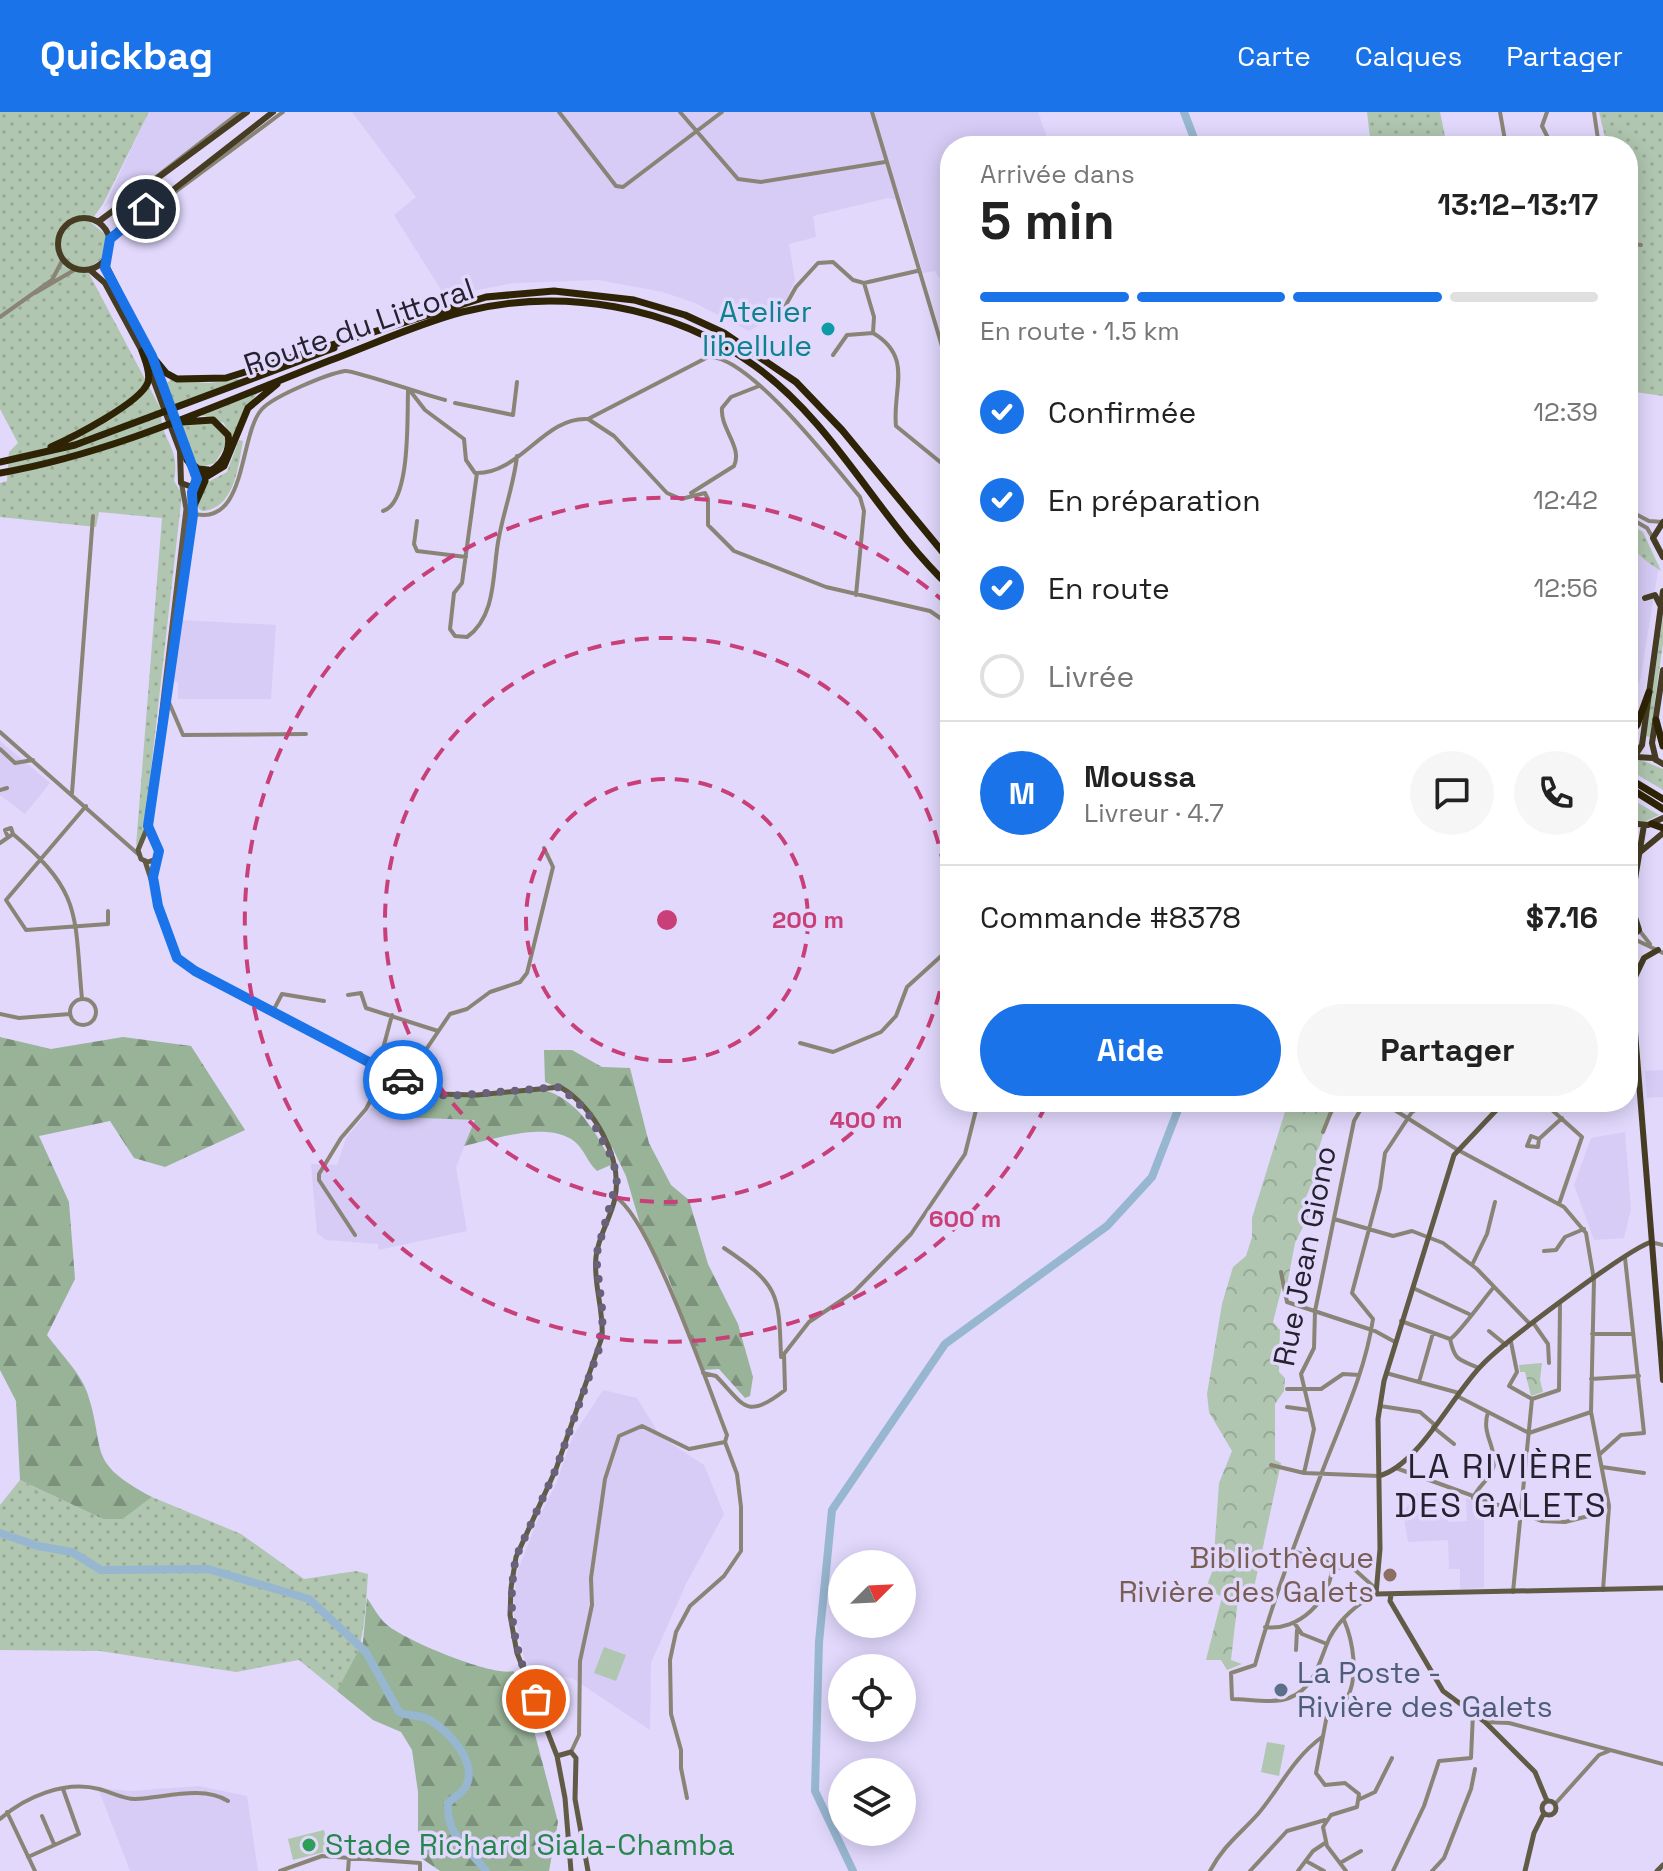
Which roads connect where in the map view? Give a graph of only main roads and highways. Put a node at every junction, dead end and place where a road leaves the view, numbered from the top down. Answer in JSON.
{"nodes":[{"id":1,"x":247,"y":112,"type":"edge"},
{"id":2,"x":273,"y":112,"type":"edge"},
{"id":3,"x":98,"y":222,"type":"junction"},
{"id":4,"x":110,"y":239,"type":"junction"},
{"id":5,"x":104,"y":261,"type":"junction"},
{"id":6,"x":90,"y":270,"type":"junction"},
{"id":7,"x":363,"y":337,"type":"junction"},
{"id":8,"x":142,"y":351,"type":"junction"},
{"id":9,"x":152,"y":356,"type":"junction"},
{"id":10,"x":295,"y":374,"type":"junction"},
{"id":11,"x":146,"y":386,"type":"junction"},
{"id":12,"x":159,"y":387,"type":"junction"},
{"id":13,"x":177,"y":434,"type":"junction"},
{"id":14,"x":29,"y":456,"type":"junction"},
{"id":15,"x":187,"y":460,"type":"junction"},
{"id":16,"x":0,"y":462,"type":"edge"},
{"id":17,"x":214,"y":471,"type":"junction"},
{"id":18,"x":0,"y":475,"type":"edge"},
{"id":19,"x":180,"y":476,"type":"junction"},
{"id":20,"x":194,"y":478,"type":"junction"},
{"id":21,"x":182,"y":486,"type":"junction"},
{"id":22,"x":190,"y":510,"type":"junction"},
{"id":23,"x":1663,"y":522,"type":"edge"},
{"id":24,"x":940,"y":549,"type":"edge"},
{"id":25,"x":1663,"y":557,"type":"edge"},
{"id":26,"x":940,"y":576,"type":"edge"},
{"id":27,"x":1663,"y":591,"type":"edge"},
{"id":28,"x":1645,"y":598,"type":"dead end"},
{"id":29,"x":1660,"y":609,"type":"junction"},
{"id":30,"x":1663,"y":670,"type":"edge"},
{"id":31,"x":1649,"y":692,"type":"junction"},
{"id":32,"x":1656,"y":720,"type":"junction"},
{"id":33,"x":1638,"y":722,"type":"edge"},
{"id":34,"x":1663,"y":746,"type":"edge"},
{"id":35,"x":1638,"y":749,"type":"edge"},
{"id":36,"x":1638,"y":758,"type":"edge"},
{"id":37,"x":1660,"y":762,"type":"edge"},
{"id":38,"x":1638,"y":784,"type":"edge"},
{"id":39,"x":1638,"y":793,"type":"edge"},
{"id":40,"x":1663,"y":799,"type":"edge"},
{"id":41,"x":1663,"y":809,"type":"edge"},
{"id":42,"x":1657,"y":825,"type":"edge"},
{"id":43,"x":148,"y":826,"type":"junction"},
{"id":44,"x":155,"y":843,"type":"junction"},
{"id":45,"x":142,"y":844,"type":"junction"},
{"id":46,"x":1638,"y":857,"type":"edge"},
{"id":47,"x":1638,"y":857,"type":"edge"},
{"id":48,"x":156,"y":859,"type":"junction"},
{"id":49,"x":145,"y":861,"type":"junction"},
{"id":50,"x":153,"y":877,"type":"junction"},
{"id":51,"x":1661,"y":952,"type":"edge"},
{"id":52,"x":1638,"y":971,"type":"edge"},
{"id":53,"x":1638,"y":1078,"type":"edge"},
{"id":54,"x":1494,"y":1112,"type":"edge"},
{"id":55,"x":1651,"y":1242,"type":"junction"},
{"id":56,"x":1663,"y":1380,"type":"edge"},
{"id":57,"x":1379,"y":1476,"type":"junction"},
{"id":58,"x":1663,"y":1588,"type":"edge"},
{"id":59,"x":1391,"y":1595,"type":"junction"},
{"id":60,"x":557,"y":1756,"type":"junction"},
{"id":61,"x":1547,"y":1801,"type":"junction"},
{"id":62,"x":1544,"y":1813,"type":"junction"},
{"id":63,"x":1663,"y":1865,"type":"edge"},
{"id":64,"x":571,"y":1871,"type":"edge"},
{"id":65,"x":588,"y":1871,"type":"edge"},
{"id":66,"x":1525,"y":1871,"type":"edge"},
{"id":67,"x":1657,"y":1871,"type":"edge"}],
"edges":[{"from":1,"to":3,"type":"main road"},
{"from":2,"to":4,"type":"main road"},
{"from":3,"to":4,"type":"main road"},
{"from":3,"to":6,"type":"main road"},
{"from":4,"to":5,"type":"main road"},
{"from":5,"to":6,"type":"main road"},
{"from":5,"to":9,"type":"main road"},
{"from":6,"to":8,"type":"main road"},
{"from":7,"to":9,"type":"highway"},
{"from":7,"to":14,"type":"highway","name":"Route du Littoral"},
{"from":7,"to":24,"type":"highway"},
{"from":8,"to":11,"type":"highway"},
{"from":8,"to":12,"type":"main road"},
{"from":9,"to":12,"type":"main road"},
{"from":10,"to":17,"type":"highway"},
{"from":10,"to":18,"type":"highway","name":"Route du Littoral"},
{"from":10,"to":26,"type":"highway","name":"Route du Littoral"},
{"from":11,"to":12,"type":"main road"},
{"from":11,"to":14,"type":"highway"},
{"from":12,"to":13,"type":"main road"},
{"from":13,"to":15,"type":"main road"},
{"from":13,"to":19,"type":"main road"},
{"from":14,"to":16,"type":"highway"},
{"from":15,"to":17,"type":"highway"},
{"from":15,"to":20,"type":"main road"},
{"from":17,"to":18,"type":"highway"},
{"from":17,"to":20,"type":"highway"},
{"from":17,"to":22,"type":"highway"},
{"from":19,"to":20,"type":"main road"},
{"from":19,"to":21,"type":"main road"},
{"from":20,"to":21,"type":"main road"},
{"from":20,"to":22,"type":"main road"},
{"from":21,"to":22,"type":"main road"},
{"from":22,"to":43,"type":"main road"},
{"from":23,"to":25,"type":"main road"},
{"from":27,"to":29,"type":"main road"},
{"from":28,"to":29,"type":"main road"},
{"from":29,"to":31,"type":"main road"},
{"from":30,"to":32,"type":"main road"},
{"from":31,"to":33,"type":"highway"},
{"from":31,"to":35,"type":"main road"},
{"from":32,"to":34,"type":"highway"},
{"from":32,"to":37,"type":"main road"},
{"from":36,"to":37,"type":"main road"},
{"from":38,"to":40,"type":"highway"},
{"from":39,"to":41,"type":"highway"},
{"from":42,"to":46,"type":"main road"},
{"from":42,"to":47,"type":"main road"},
{"from":43,"to":44,"type":"main road"},
{"from":43,"to":45,"type":"main road"},
{"from":44,"to":45,"type":"main road"},
{"from":44,"to":48,"type":"main road"},
{"from":45,"to":49,"type":"main road"},
{"from":48,"to":49,"type":"main road"},
{"from":48,"to":50,"type":"main road"},
{"from":49,"to":50,"type":"main road"},
{"from":50,"to":60,"type":"main road"},
{"from":51,"to":52,"type":"main road"},
{"from":53,"to":55,"type":"main road"},
{"from":54,"to":57,"type":"main road"},
{"from":55,"to":56,"type":"main road"},
{"from":55,"to":57,"type":"main road"},
{"from":57,"to":59,"type":"main road"},
{"from":58,"to":59,"type":"main road"},
{"from":59,"to":61,"type":"main road"},
{"from":60,"to":64,"type":"main road"},
{"from":60,"to":65,"type":"main road"},
{"from":61,"to":62,"type":"main road"},
{"from":61,"to":62,"type":"main road"},
{"from":62,"to":66,"type":"main road"},
{"from":63,"to":67,"type":"main road"}]}
